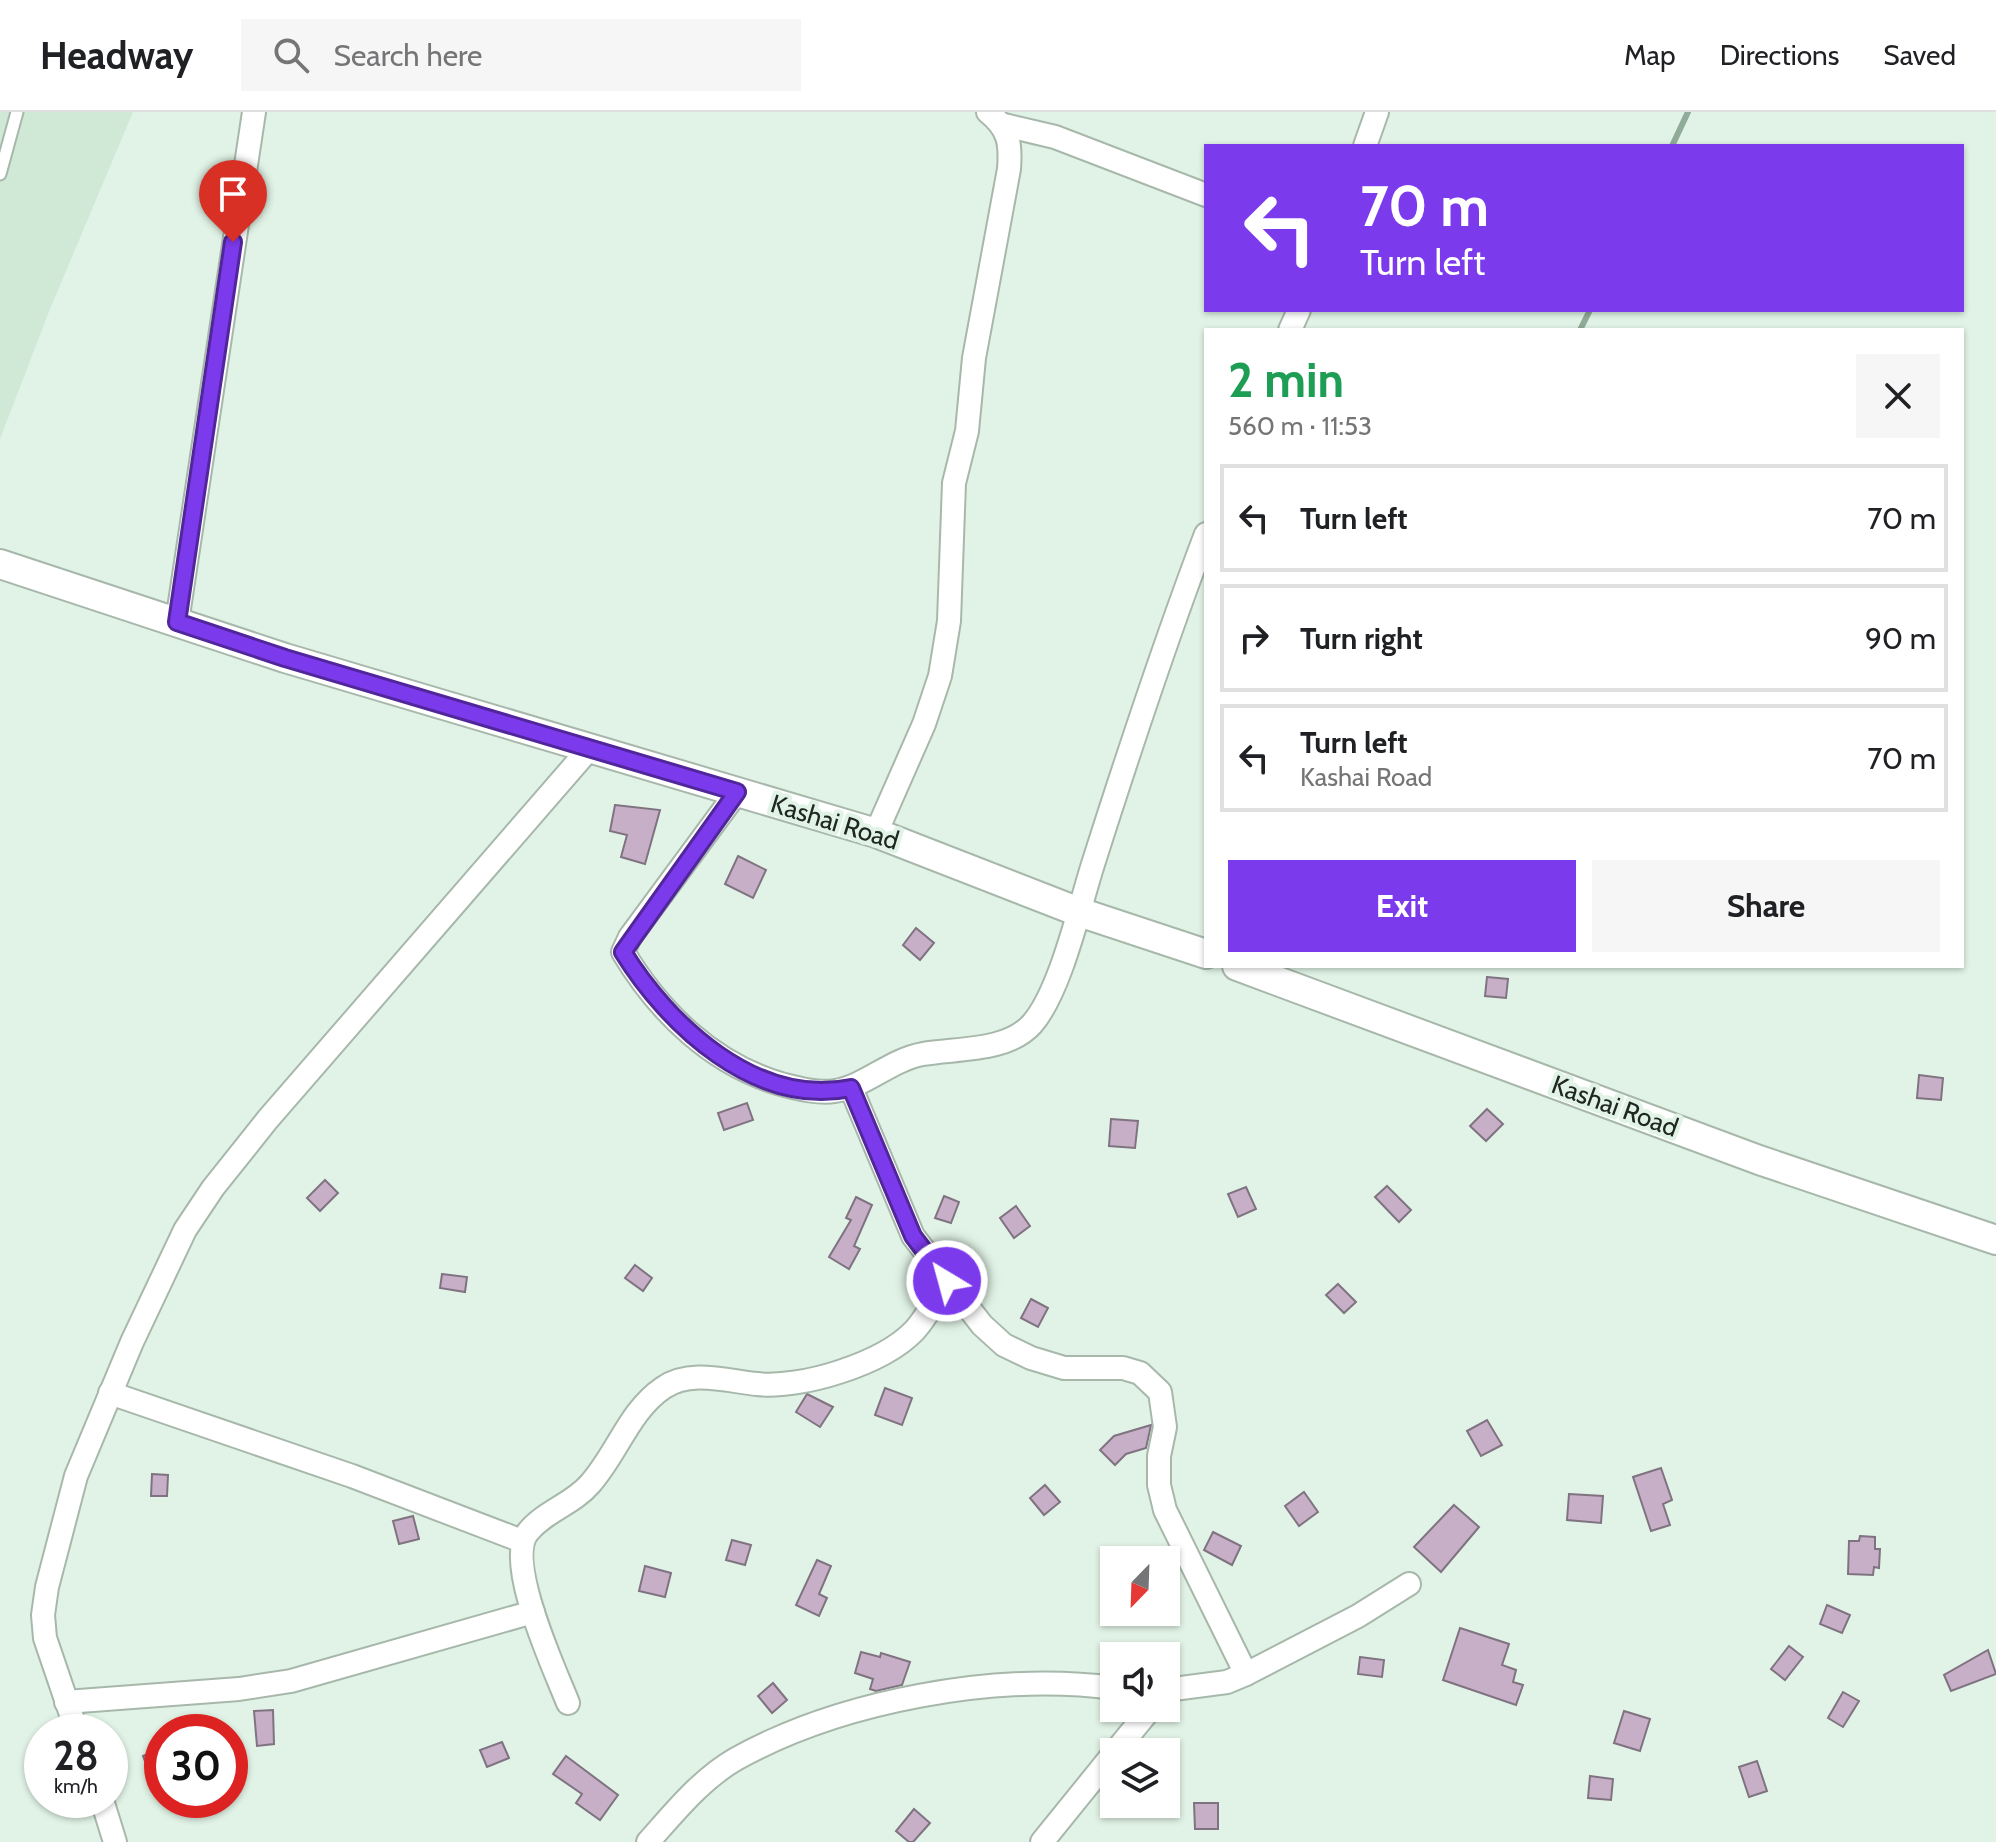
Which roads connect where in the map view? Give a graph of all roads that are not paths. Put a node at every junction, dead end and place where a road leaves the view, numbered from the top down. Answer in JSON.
{"nodes":[{"id":1,"x":17,"y":112,"type":"edge"},
{"id":2,"x":254,"y":112,"type":"edge"},
{"id":3,"x":1377,"y":112,"type":"edge"},
{"id":4,"x":996,"y":119,"type":"edge"},
{"id":5,"x":1031,"y":121,"type":"edge"},
{"id":6,"x":1366,"y":144,"type":"edge"},
{"id":7,"x":0,"y":174,"type":"edge"},
{"id":8,"x":1204,"y":194,"type":"edge"},
{"id":9,"x":1204,"y":539,"type":"edge"},
{"id":10,"x":0,"y":564,"type":"edge"},
{"id":11,"x":177,"y":622,"type":"junction"},
{"id":12,"x":589,"y":749,"type":"junction"},
{"id":13,"x":737,"y":792,"type":"junction"},
{"id":14,"x":876,"y":833,"type":"junction"},
{"id":15,"x":1079,"y":912,"type":"junction"},
{"id":16,"x":1204,"y":953,"type":"edge"},
{"id":17,"x":1242,"y":968,"type":"edge"},
{"id":18,"x":851,"y":1088,"type":"junction"},
{"id":19,"x":1996,"y":1240,"type":"edge"},
{"id":20,"x":947,"y":1281,"type":"junction"},
{"id":21,"x":110,"y":1393,"type":"junction"},
{"id":22,"x":522,"y":1541,"type":"junction"},
{"id":23,"x":1409,"y":1584,"type":"dead end"},
{"id":24,"x":533,"y":1612,"type":"junction"},
{"id":25,"x":1246,"y":1674,"type":"junction"},
{"id":26,"x":1100,"y":1688,"type":"edge"},
{"id":27,"x":1180,"y":1688,"type":"edge"},
{"id":28,"x":66,"y":1702,"type":"junction"},
{"id":29,"x":568,"y":1703,"type":"dead end"},
{"id":30,"x":70,"y":1714,"type":"edge"},
{"id":31,"x":1140,"y":1722,"type":"edge"},
{"id":32,"x":1127,"y":1738,"type":"edge"},
{"id":33,"x":1100,"y":1771,"type":"edge"},
{"id":34,"x":108,"y":1818,"type":"edge"},
{"id":35,"x":115,"y":1842,"type":"edge"},
{"id":36,"x":648,"y":1842,"type":"edge"},
{"id":37,"x":1042,"y":1842,"type":"edge"}],
"edges":[{"from":1,"to":7,"type":"lane"},
{"from":2,"to":11,"type":"street"},
{"from":3,"to":6,"type":"street"},
{"from":4,"to":5,"type":"street"},
{"from":4,"to":14,"type":"street"},
{"from":5,"to":8,"type":"street"},
{"from":9,"to":15,"type":"street"},
{"from":10,"to":11,"type":"street","name":"Kashai Road"},
{"from":11,"to":12,"type":"street","name":"Kashai Road"},
{"from":12,"to":13,"type":"street","name":"Kashai Road"},
{"from":12,"to":21,"type":"street"},
{"from":13,"to":14,"type":"street","name":"Kashai Road"},
{"from":13,"to":18,"type":"street"},
{"from":14,"to":15,"type":"street","name":"Kashai Road"},
{"from":15,"to":16,"type":"street","name":"Kashai Road"},
{"from":15,"to":18,"type":"street"},
{"from":17,"to":19,"type":"street","name":"Kashai Road"},
{"from":18,"to":20,"type":"street"},
{"from":20,"to":22,"type":"street"},
{"from":20,"to":25,"type":"street"},
{"from":21,"to":22,"type":"street"},
{"from":21,"to":28,"type":"street"},
{"from":22,"to":24,"type":"street"},
{"from":23,"to":25,"type":"street"},
{"from":24,"to":28,"type":"street"},
{"from":24,"to":29,"type":"street"},
{"from":25,"to":27,"type":"street"},
{"from":26,"to":36,"type":"street"},
{"from":28,"to":30,"type":"street"},
{"from":31,"to":32,"type":"street"},
{"from":33,"to":37,"type":"street"},
{"from":34,"to":35,"type":"street"}]}
